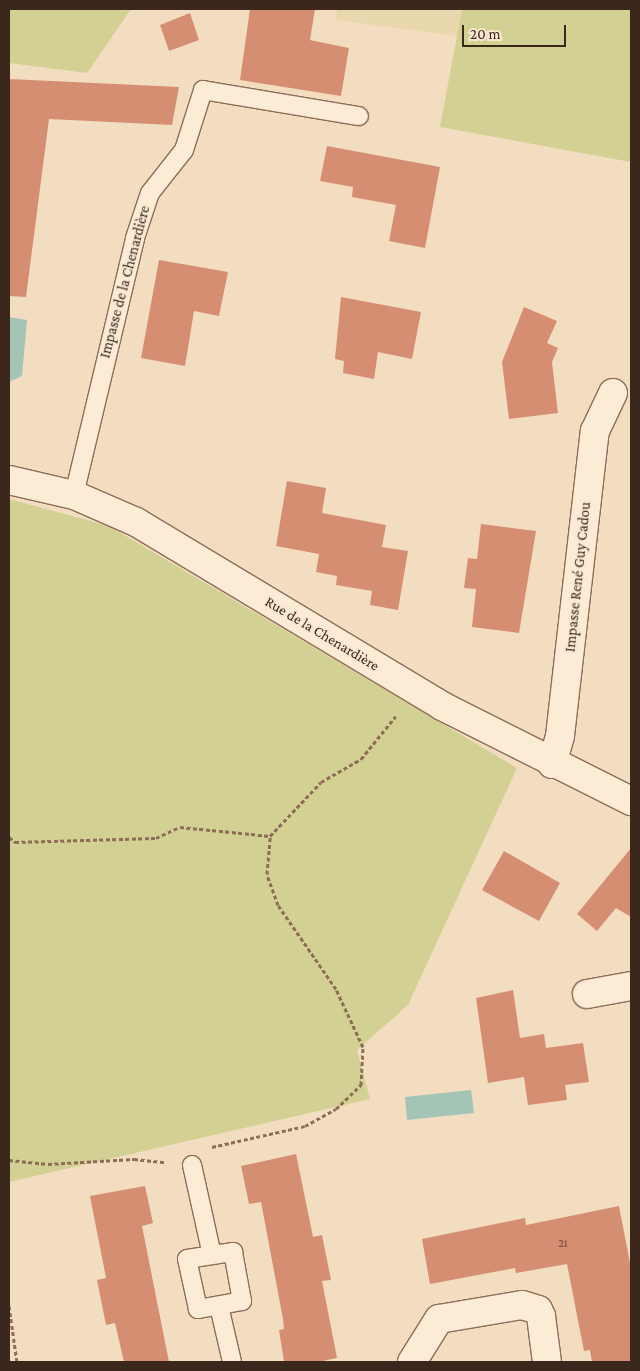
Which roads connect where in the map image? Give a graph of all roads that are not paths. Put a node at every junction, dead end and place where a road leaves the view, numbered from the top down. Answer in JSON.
{"nodes":[{"id":1,"x":359,"y":116,"type":"dead end"},
{"id":2,"x":613,"y":393,"type":"dead end"},
{"id":3,"x":9,"y":480,"type":"edge"},
{"id":4,"x":74,"y":495,"type":"junction"},
{"id":5,"x":552,"y":764,"type":"junction"},
{"id":6,"x":631,"y":801,"type":"edge"},
{"id":7,"x":631,"y":986,"type":"edge"},
{"id":8,"x":587,"y":994,"type":"dead end"},
{"id":9,"x":192,"y":1165,"type":"road end"},
{"id":10,"x":212,"y":1255,"type":"junction"},
{"id":11,"x":219,"y":1306,"type":"junction"},
{"id":12,"x":232,"y":1362,"type":"edge"},
{"id":13,"x":412,"y":1362,"type":"edge"},
{"id":14,"x":547,"y":1362,"type":"edge"}],
"edges":[{"from":1,"to":4,"type":"lane","name":"Impasse de la Chenardière"},
{"from":2,"to":5,"type":"street","name":"Impasse René Guy Cadou"},
{"from":3,"to":4,"type":"street","name":"Rue de la Chenardière"},
{"from":4,"to":5,"type":"street","name":"Rue de la Chenardière"},
{"from":5,"to":6,"type":"street","name":"Rue de la Chenardière"},
{"from":7,"to":8,"type":"street"},
{"from":9,"to":10,"type":"lane"},
{"from":10,"to":11,"type":"lane"},
{"from":10,"to":11,"type":"lane"},
{"from":11,"to":12,"type":"lane"},
{"from":13,"to":14,"type":"street"}]}
